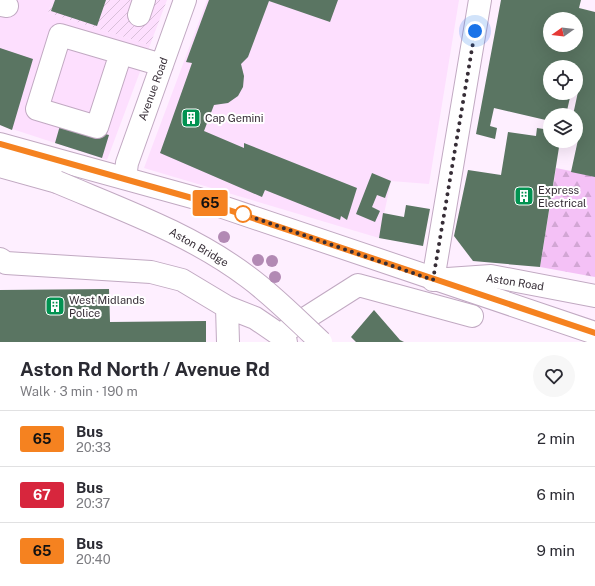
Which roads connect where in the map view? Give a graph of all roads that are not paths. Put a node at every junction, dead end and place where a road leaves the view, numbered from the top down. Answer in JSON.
{"nodes":[{"id":1,"x":185,"y":0,"type":"edge"},
{"id":2,"x":478,"y":0,"type":"edge"},
{"id":3,"x":121,"y":53,"type":"junction"},
{"id":4,"x":162,"y":65,"type":"junction"},
{"id":5,"x":0,"y":144,"type":"edge"},
{"id":6,"x":0,"y":166,"type":"edge"},
{"id":7,"x":125,"y":178,"type":"junction"},
{"id":8,"x":0,"y":259,"type":"edge"},
{"id":9,"x":433,"y":280,"type":"junction"},
{"id":10,"x":595,"y":296,"type":"edge"},
{"id":11,"x":227,"y":307,"type":"junction"},
{"id":12,"x":472,"y":316,"type":"dead end"},
{"id":13,"x":595,"y":333,"type":"edge"},
{"id":14,"x":283,"y":338,"type":"edge"},
{"id":15,"x":228,"y":342,"type":"edge"},
{"id":16,"x":321,"y":342,"type":"edge"}],
"edges":[{"from":1,"to":4,"type":"main road","name":"Avenue Road"},
{"from":2,"to":9,"type":"main road"},
{"from":3,"to":3,"type":"main road"},
{"from":3,"to":4,"type":"main road"},
{"from":4,"to":7,"type":"main road","name":"Avenue Road"},
{"from":5,"to":7,"type":"main road"},
{"from":6,"to":16,"type":"main road","name":"Aston Bridge","bridge":true},
{"from":7,"to":9,"type":"main road"},
{"from":8,"to":11,"type":"main road"},
{"from":9,"to":10,"type":"main road","name":"Aston Road"},
{"from":9,"to":13,"type":"main road"},
{"from":11,"to":14,"type":"main road"},
{"from":11,"to":15,"type":"main road"},
{"from":12,"to":14,"type":"main road"}]}
